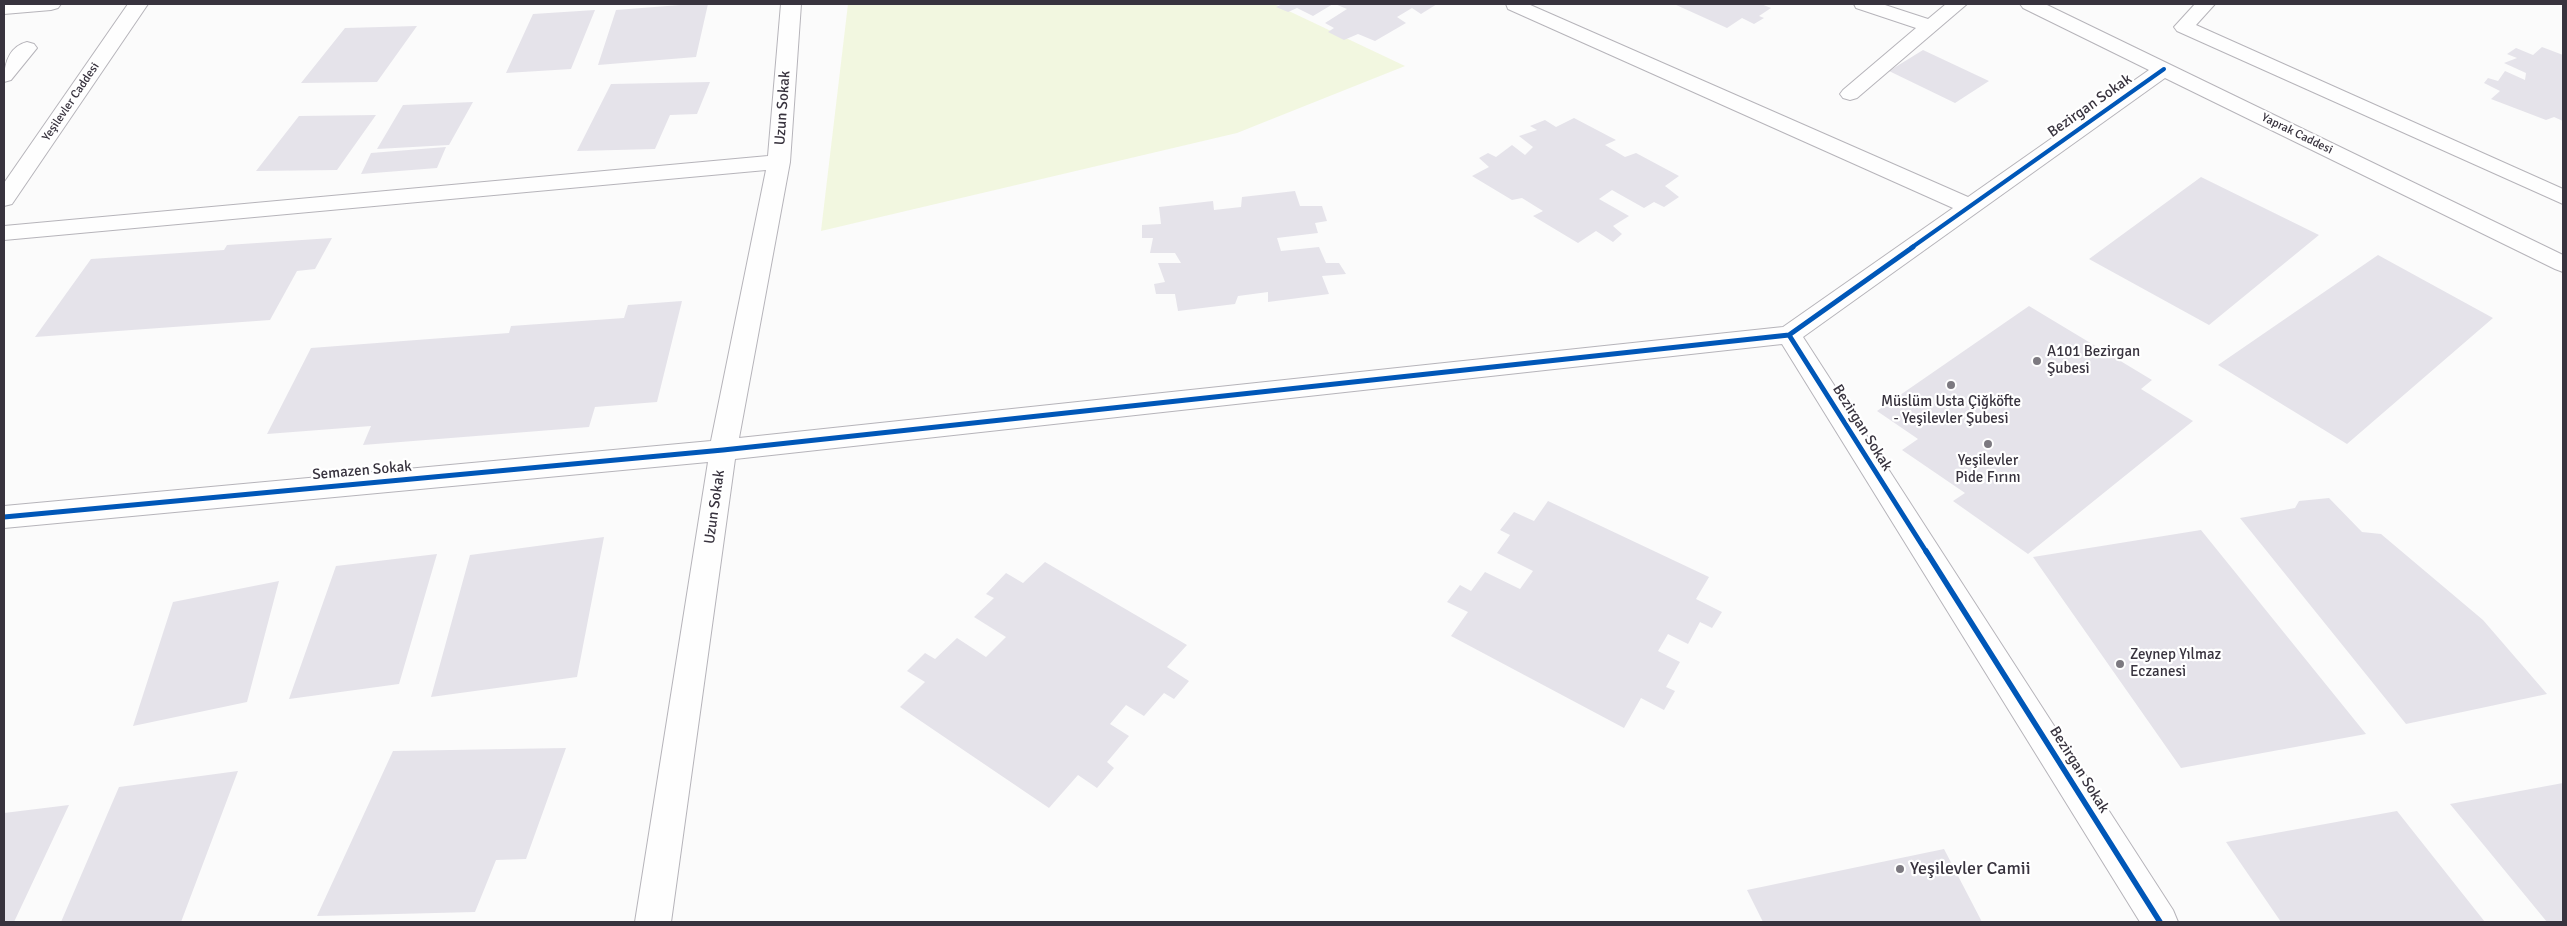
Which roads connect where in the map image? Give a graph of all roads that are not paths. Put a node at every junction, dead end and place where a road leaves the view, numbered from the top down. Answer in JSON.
{"nodes":[{"id":1,"x":51,"y":4,"type":"edge"},
{"id":2,"x":138,"y":4,"type":"edge"},
{"id":3,"x":791,"y":4,"type":"edge"},
{"id":4,"x":1517,"y":4,"type":"edge"},
{"id":5,"x":1863,"y":4,"type":"edge"},
{"id":6,"x":1957,"y":4,"type":"edge"},
{"id":7,"x":2030,"y":4,"type":"edge"},
{"id":8,"x":2205,"y":4,"type":"edge"},
{"id":9,"x":4,"y":8,"type":"edge"},
{"id":10,"x":1930,"y":26,"type":"junction"},
{"id":11,"x":4,"y":49,"type":"edge"},
{"id":12,"x":2164,"y":69,"type":"junction"},
{"id":13,"x":4,"y":76,"type":"edge"},
{"id":14,"x":1850,"y":94,"type":"dead end"},
{"id":15,"x":779,"y":162,"type":"junction"},
{"id":16,"x":2563,"y":197,"type":"edge"},
{"id":17,"x":4,"y":199,"type":"edge"},
{"id":18,"x":1968,"y":206,"type":"junction"},
{"id":19,"x":4,"y":233,"type":"edge"},
{"id":20,"x":2563,"y":264,"type":"edge"},
{"id":21,"x":1789,"y":335,"type":"junction"},
{"id":22,"x":723,"y":450,"type":"junction"},
{"id":23,"x":4,"y":517,"type":"edge"},
{"id":24,"x":653,"y":922,"type":"edge"},
{"id":25,"x":2160,"y":922,"type":"edge"}],
"edges":[{"from":1,"to":9,"type":"street"},
{"from":2,"to":17,"type":"street","name":"Yeşilevler Caddesi"},
{"from":3,"to":15,"type":"street","name":"Uzun Sokak"},
{"from":4,"to":18,"type":"street"},
{"from":5,"to":10,"type":"street"},
{"from":6,"to":10,"type":"street"},
{"from":7,"to":12,"type":"street","name":"Yaprak Caddesi"},
{"from":8,"to":16,"type":"street"},
{"from":10,"to":14,"type":"street"},
{"from":11,"to":13,"type":"street"},
{"from":12,"to":18,"type":"street","name":"Bezirgan Sokak"},
{"from":12,"to":20,"type":"street","name":"Yaprak Caddesi"},
{"from":15,"to":19,"type":"street"},
{"from":15,"to":22,"type":"street","name":"Uzun Sokak"},
{"from":18,"to":21,"type":"street","name":"Bezirgan Sokak"},
{"from":21,"to":22,"type":"street","name":"Semazen Sokak"},
{"from":21,"to":25,"type":"street","name":"Bezirgan Sokak"},
{"from":22,"to":23,"type":"street","name":"Semazen Sokak"},
{"from":22,"to":24,"type":"street","name":"Uzun Sokak"}]}
